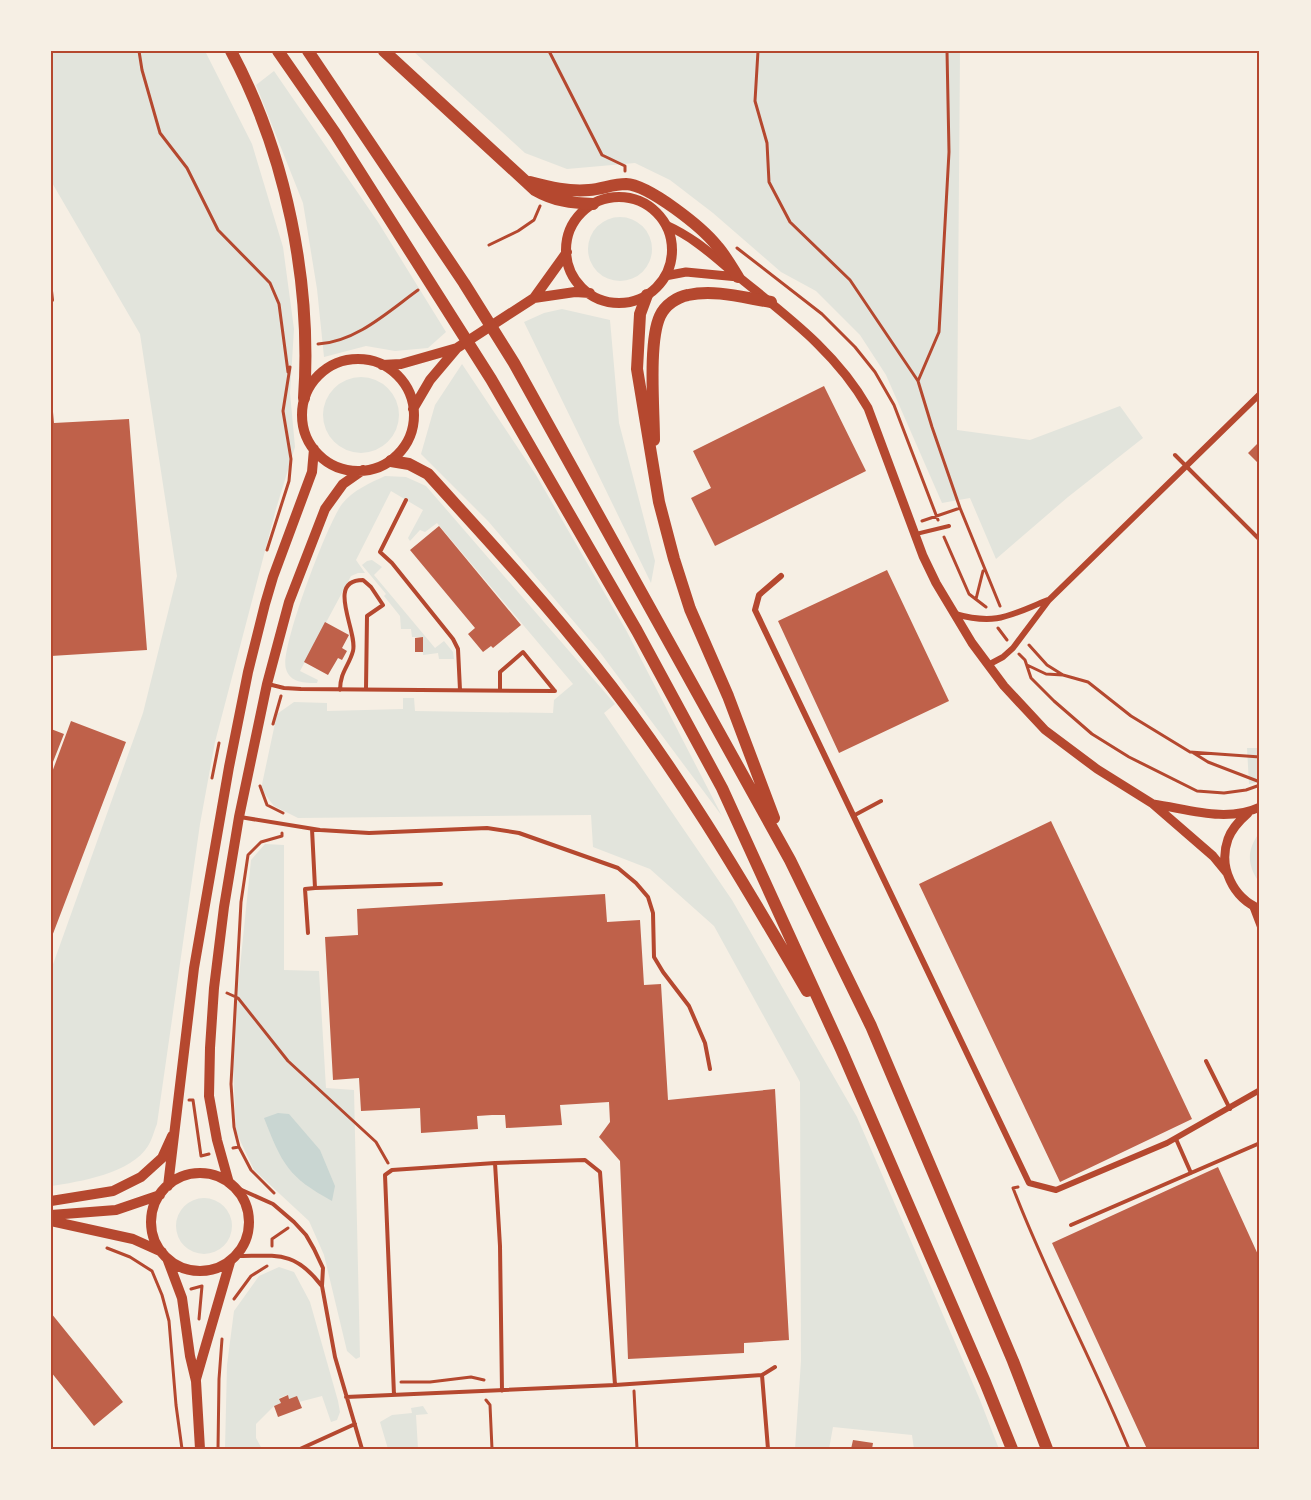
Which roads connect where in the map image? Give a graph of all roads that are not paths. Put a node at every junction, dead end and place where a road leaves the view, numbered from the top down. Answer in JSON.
{"nodes":[{"id":1,"x":231,"y":51,"type":"edge"},
{"id":2,"x":278,"y":51,"type":"edge"},
{"id":3,"x":308,"y":51,"type":"edge"},
{"id":4,"x":384,"y":51,"type":"edge"},
{"id":5,"x":525,"y":181,"type":"junction"},
{"id":6,"x":593,"y":204,"type":"junction"},
{"id":7,"x":666,"y":225,"type":"junction"},
{"id":8,"x":567,"y":252,"type":"junction"},
{"id":9,"x":665,"y":276,"type":"junction"},
{"id":10,"x":738,"y":277,"type":"junction"},
{"id":11,"x":51,"y":291,"type":"edge"},
{"id":12,"x":590,"y":293,"type":"junction"},
{"id":13,"x":647,"y":295,"type":"junction"},
{"id":14,"x":534,"y":298,"type":"junction"},
{"id":15,"x":52,"y":300,"type":"edge"},
{"id":16,"x":771,"y":302,"type":"junction"},
{"id":17,"x":457,"y":348,"type":"junction"},
{"id":18,"x":382,"y":365,"type":"junction"},
{"id":19,"x":1260,"y":394,"type":"edge"},
{"id":20,"x":304,"y":398,"type":"junction"},
{"id":21,"x":413,"y":409,"type":"junction"},
{"id":22,"x":314,"y":449,"type":"junction"},
{"id":23,"x":1176,"y":455,"type":"dead end"},
{"id":24,"x":391,"y":461,"type":"junction"},
{"id":25,"x":1187,"y":466,"type":"junction"},
{"id":26,"x":363,"y":470,"type":"junction"},
{"id":27,"x":656,"y":483,"type":"junction"},
{"id":28,"x":406,"y":500,"type":"dead end"},
{"id":29,"x":949,"y":526,"type":"dead end"},
{"id":30,"x":915,"y":534,"type":"junction"},
{"id":31,"x":1260,"y":540,"type":"edge"},
{"id":32,"x":781,"y":576,"type":"dead end"},
{"id":33,"x":1049,"y":600,"type":"junction"},
{"id":34,"x":953,"y":613,"type":"junction"},
{"id":35,"x":988,"y":665,"type":"junction"},
{"id":36,"x":267,"y":684,"type":"junction"},
{"id":37,"x":366,"y":689,"type":"junction"},
{"id":38,"x":340,"y":690,"type":"junction"},
{"id":39,"x":460,"y":690,"type":"junction"},
{"id":40,"x":500,"y":690,"type":"junction"},
{"id":41,"x":881,"y":801,"type":"dead end"},
{"id":42,"x":1153,"y":804,"type":"junction"},
{"id":43,"x":1260,"y":807,"type":"edge"},
{"id":44,"x":1248,"y":813,"type":"junction"},
{"id":45,"x":853,"y":816,"type":"junction"},
{"id":46,"x":239,"y":817,"type":"junction"},
{"id":47,"x":312,"y":828,"type":"junction"},
{"id":48,"x":790,"y":860,"type":"junction"},
{"id":49,"x":1227,"y":873,"type":"junction"},
{"id":50,"x":441,"y":884,"type":"dead end"},
{"id":51,"x":315,"y":888,"type":"junction"},
{"id":52,"x":1256,"y":908,"type":"edge"},
{"id":53,"x":1260,"y":927,"type":"edge"},
{"id":54,"x":308,"y":933,"type":"dead end"},
{"id":55,"x":841,"y":1049,"type":"junction"},
{"id":56,"x":1206,"y":1061,"type":"dead end"},
{"id":57,"x":710,"y":1069,"type":"dead end"},
{"id":58,"x":1260,"y":1090,"type":"edge"},
{"id":59,"x":1230,"y":1109,"type":"junction"},
{"id":60,"x":176,"y":1127,"type":"junction"},
{"id":61,"x":1175,"y":1138,"type":"junction"},
{"id":62,"x":1260,"y":1143,"type":"edge"},
{"id":63,"x":495,"y":1163,"type":"junction"},
{"id":64,"x":1191,"y":1173,"type":"junction"},
{"id":65,"x":232,"y":1185,"type":"junction"},
{"id":66,"x":164,"y":1190,"type":"junction"},
{"id":67,"x":51,"y":1201,"type":"edge"},
{"id":68,"x":51,"y":1215,"type":"edge"},
{"id":69,"x":51,"y":1221,"type":"edge"},
{"id":70,"x":1071,"y":1225,"type":"dead end"},
{"id":71,"x":165,"y":1255,"type":"junction"},
{"id":72,"x":233,"y":1259,"type":"junction"},
{"id":73,"x":322,"y":1286,"type":"junction"},
{"id":74,"x":775,"y":1368,"type":"dead end"},
{"id":75,"x":762,"y":1375,"type":"junction"},
{"id":76,"x":196,"y":1381,"type":"junction"},
{"id":77,"x":615,"y":1385,"type":"junction"},
{"id":78,"x":502,"y":1391,"type":"junction"},
{"id":79,"x":394,"y":1395,"type":"junction"},
{"id":80,"x":346,"y":1397,"type":"junction"},
{"id":81,"x":355,"y":1424,"type":"junction"},
{"id":82,"x":200,"y":1449,"type":"edge"},
{"id":83,"x":300,"y":1449,"type":"edge"},
{"id":84,"x":362,"y":1449,"type":"edge"},
{"id":85,"x":768,"y":1449,"type":"edge"},
{"id":86,"x":1012,"y":1449,"type":"edge"},
{"id":87,"x":1047,"y":1449,"type":"edge"}],
"edges":[{"from":1,"to":20,"type":"highway"},
{"from":2,"to":55,"type":"highway"},
{"from":3,"to":48,"type":"highway"},
{"from":4,"to":5,"type":"highway"},
{"from":5,"to":6,"type":"highway"},
{"from":5,"to":10,"type":"highway"},
{"from":6,"to":7,"type":"main road"},
{"from":6,"to":8,"type":"main road"},
{"from":7,"to":9,"type":"main road"},
{"from":7,"to":10,"type":"street"},
{"from":8,"to":12,"type":"main road"},
{"from":8,"to":14,"type":"main road"},
{"from":9,"to":10,"type":"street"},
{"from":9,"to":13,"type":"main road"},
{"from":10,"to":16,"type":"street"},
{"from":11,"to":15,"type":"lane"},
{"from":12,"to":13,"type":"main road"},
{"from":12,"to":14,"type":"main road"},
{"from":13,"to":27,"type":"highway"},
{"from":14,"to":17,"type":"main road"},
{"from":16,"to":27,"type":"highway"},
{"from":16,"to":30,"type":"street"},
{"from":17,"to":18,"type":"main road"},
{"from":17,"to":21,"type":"main road"},
{"from":18,"to":20,"type":"main road"},
{"from":18,"to":21,"type":"main road"},
{"from":19,"to":25,"type":"street"},
{"from":20,"to":22,"type":"main road"},
{"from":21,"to":24,"type":"main road"},
{"from":22,"to":26,"type":"main road"},
{"from":22,"to":60,"type":"main road"},
{"from":23,"to":25,"type":"lane"},
{"from":24,"to":26,"type":"main road"},
{"from":24,"to":55,"type":"highway"},
{"from":25,"to":31,"type":"lane"},
{"from":25,"to":33,"type":"street"},
{"from":26,"to":36,"type":"main road"},
{"from":27,"to":48,"type":"highway"},
{"from":28,"to":39,"type":"lane"},
{"from":29,"to":30,"type":"lane"},
{"from":30,"to":34,"type":"street"},
{"from":32,"to":45,"type":"street"},
{"from":33,"to":34,"type":"street"},
{"from":33,"to":35,"type":"street"},
{"from":34,"to":35,"type":"street"},
{"from":35,"to":42,"type":"street"},
{"from":36,"to":38,"type":"lane"},
{"from":36,"to":46,"type":"main road"},
{"from":37,"to":38,"type":"lane"},
{"from":37,"to":38,"type":"lane"},
{"from":37,"to":39,"type":"lane"},
{"from":39,"to":40,"type":"lane"},
{"from":40,"to":40,"type":"lane"},
{"from":41,"to":45,"type":"lane"},
{"from":42,"to":44,"type":"street"},
{"from":42,"to":49,"type":"street"},
{"from":43,"to":44,"type":"street"},
{"from":44,"to":49,"type":"street"},
{"from":45,"to":61,"type":"street"},
{"from":46,"to":47,"type":"lane"},
{"from":46,"to":65,"type":"main road"},
{"from":47,"to":51,"type":"lane"},
{"from":47,"to":57,"type":"lane"},
{"from":48,"to":87,"type":"highway"},
{"from":49,"to":52,"type":"street"},
{"from":50,"to":51,"type":"lane"},
{"from":51,"to":54,"type":"lane"},
{"from":52,"to":53,"type":"street"},
{"from":55,"to":86,"type":"highway"},
{"from":56,"to":59,"type":"lane"},
{"from":58,"to":59,"type":"street"},
{"from":59,"to":61,"type":"street"},
{"from":60,"to":66,"type":"main road"},
{"from":60,"to":67,"type":"main road"},
{"from":61,"to":64,"type":"lane"},
{"from":62,"to":64,"type":"lane"},
{"from":63,"to":77,"type":"lane"},
{"from":63,"to":78,"type":"lane"},
{"from":63,"to":79,"type":"lane"},
{"from":64,"to":70,"type":"lane"},
{"from":65,"to":66,"type":"main road"},
{"from":65,"to":72,"type":"main road"},
{"from":65,"to":73,"type":"lane"},
{"from":66,"to":68,"type":"main road"},
{"from":66,"to":71,"type":"main road"},
{"from":69,"to":71,"type":"main road"},
{"from":71,"to":72,"type":"main road"},
{"from":71,"to":76,"type":"main road"},
{"from":72,"to":73,"type":"lane"},
{"from":72,"to":76,"type":"main road"},
{"from":73,"to":80,"type":"lane"},
{"from":74,"to":75,"type":"lane"},
{"from":75,"to":77,"type":"lane"},
{"from":75,"to":85,"type":"lane"},
{"from":76,"to":82,"type":"main road"},
{"from":77,"to":78,"type":"lane"},
{"from":78,"to":79,"type":"lane"},
{"from":79,"to":80,"type":"lane"},
{"from":80,"to":81,"type":"lane"},
{"from":81,"to":83,"type":"lane"},
{"from":81,"to":84,"type":"lane"}]}
